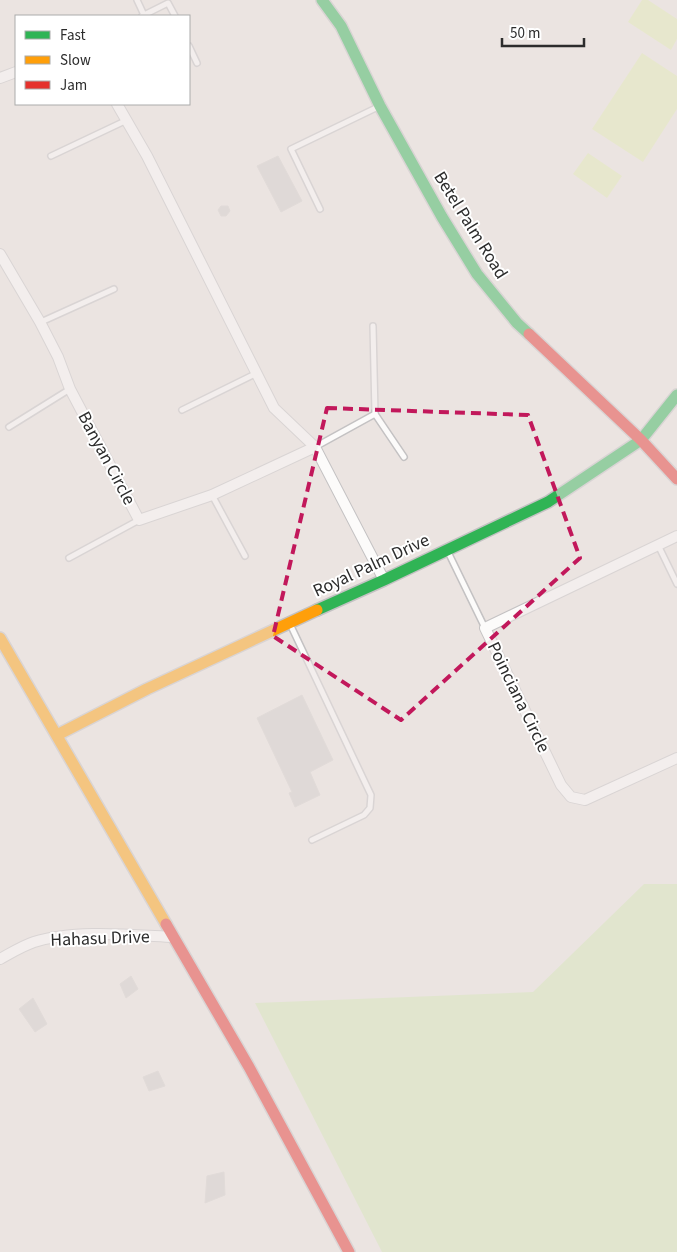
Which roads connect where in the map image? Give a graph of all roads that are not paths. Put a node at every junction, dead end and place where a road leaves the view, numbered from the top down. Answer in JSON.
{"nodes":[{"id":1,"x":137,"y":0,"type":"edge"},
{"id":2,"x":322,"y":0,"type":"edge"},
{"id":3,"x":143,"y":15,"type":"edge"},
{"id":4,"x":145,"y":15,"type":"edge"},
{"id":5,"x":174,"y":15,"type":"edge"},
{"id":6,"x":190,"y":48,"type":"edge"},
{"id":7,"x":197,"y":63,"type":"dead end"},
{"id":8,"x":15,"y":72,"type":"edge"},
{"id":9,"x":0,"y":78,"type":"edge"},
{"id":10,"x":118,"y":105,"type":"edge"},
{"id":11,"x":380,"y":106,"type":"junction"},
{"id":12,"x":127,"y":120,"type":"junction"},
{"id":13,"x":50,"y":156,"type":"dead end"},
{"id":14,"x":320,"y":210,"type":"dead end"},
{"id":15,"x":1,"y":260,"type":"edge"},
{"id":16,"x":114,"y":290,"type":"dead end"},
{"id":17,"x":40,"y":322,"type":"junction"},
{"id":18,"x":373,"y":326,"type":"dead end"},
{"id":19,"x":258,"y":373,"type":"junction"},
{"id":20,"x":70,"y":388,"type":"junction"},
{"id":21,"x":677,"y":395,"type":"edge"},
{"id":22,"x":182,"y":410,"type":"dead end"},
{"id":23,"x":375,"y":414,"type":"junction"},
{"id":24,"x":9,"y":427,"type":"dead end"},
{"id":25,"x":641,"y":440,"type":"junction"},
{"id":26,"x":315,"y":447,"type":"junction"},
{"id":27,"x":404,"y":457,"type":"dead end"},
{"id":28,"x":677,"y":479,"type":"edge"},
{"id":29,"x":212,"y":495,"type":"junction"},
{"id":30,"x":139,"y":520,"type":"junction"},
{"id":31,"x":677,"y":536,"type":"edge"},
{"id":32,"x":658,"y":545,"type":"junction"},
{"id":33,"x":447,"y":550,"type":"junction"},
{"id":34,"x":245,"y":556,"type":"dead end"},
{"id":35,"x":69,"y":558,"type":"dead end"},
{"id":36,"x":384,"y":580,"type":"junction"},
{"id":37,"x":677,"y":584,"type":"edge"},
{"id":38,"x":289,"y":622,"type":"junction"},
{"id":39,"x":485,"y":628,"type":"junction"},
{"id":40,"x":0,"y":638,"type":"edge"},
{"id":41,"x":57,"y":735,"type":"junction"},
{"id":42,"x":677,"y":758,"type":"edge"},
{"id":43,"x":312,"y":840,"type":"dead end"},
{"id":44,"x":174,"y":937,"type":"junction"},
{"id":45,"x":0,"y":960,"type":"edge"},
{"id":46,"x":349,"y":1252,"type":"edge"}],
"edges":[{"from":1,"to":3,"type":"lane"},
{"from":2,"to":11,"type":"street","name":"Betel Palm Road"},
{"from":4,"to":5,"type":"lane"},
{"from":6,"to":7,"type":"lane"},
{"from":8,"to":9,"type":"street"},
{"from":10,"to":12,"type":"street"},
{"from":11,"to":14,"type":"lane"},
{"from":11,"to":25,"type":"street","name":"Betel Palm Road"},
{"from":12,"to":13,"type":"lane"},
{"from":12,"to":19,"type":"street"},
{"from":15,"to":17,"type":"street","name":"Banyan Circle"},
{"from":16,"to":17,"type":"lane"},
{"from":17,"to":20,"type":"street","name":"Banyan Circle"},
{"from":18,"to":23,"type":"lane"},
{"from":19,"to":22,"type":"lane"},
{"from":19,"to":26,"type":"street"},
{"from":20,"to":24,"type":"lane"},
{"from":20,"to":30,"type":"street","name":"Banyan Circle"},
{"from":21,"to":25,"type":"street","name":"Royal Palm Drive"},
{"from":23,"to":26,"type":"lane"},
{"from":23,"to":27,"type":"lane"},
{"from":25,"to":28,"type":"street","name":"Betel Palm Road"},
{"from":25,"to":33,"type":"street","name":"Royal Palm Drive"},
{"from":26,"to":29,"type":"street","name":"Banyan Circle"},
{"from":26,"to":36,"type":"street"},
{"from":29,"to":30,"type":"street","name":"Banyan Circle"},
{"from":29,"to":34,"type":"lane"},
{"from":30,"to":35,"type":"lane"},
{"from":31,"to":32,"type":"street","name":"Poinciana Circle"},
{"from":32,"to":37,"type":"lane"},
{"from":32,"to":39,"type":"street","name":"Poinciana Circle"},
{"from":33,"to":36,"type":"street","name":"Royal Palm Drive"},
{"from":33,"to":39,"type":"lane"},
{"from":36,"to":38,"type":"street","name":"Royal Palm Drive"},
{"from":38,"to":41,"type":"street","name":"Royal Palm Drive"},
{"from":38,"to":43,"type":"lane"},
{"from":39,"to":42,"type":"street","name":"Poinciana Circle"},
{"from":40,"to":41,"type":"street"},
{"from":41,"to":44,"type":"street"},
{"from":44,"to":45,"type":"street","name":"Hahasu Drive"},
{"from":44,"to":46,"type":"street"}]}
